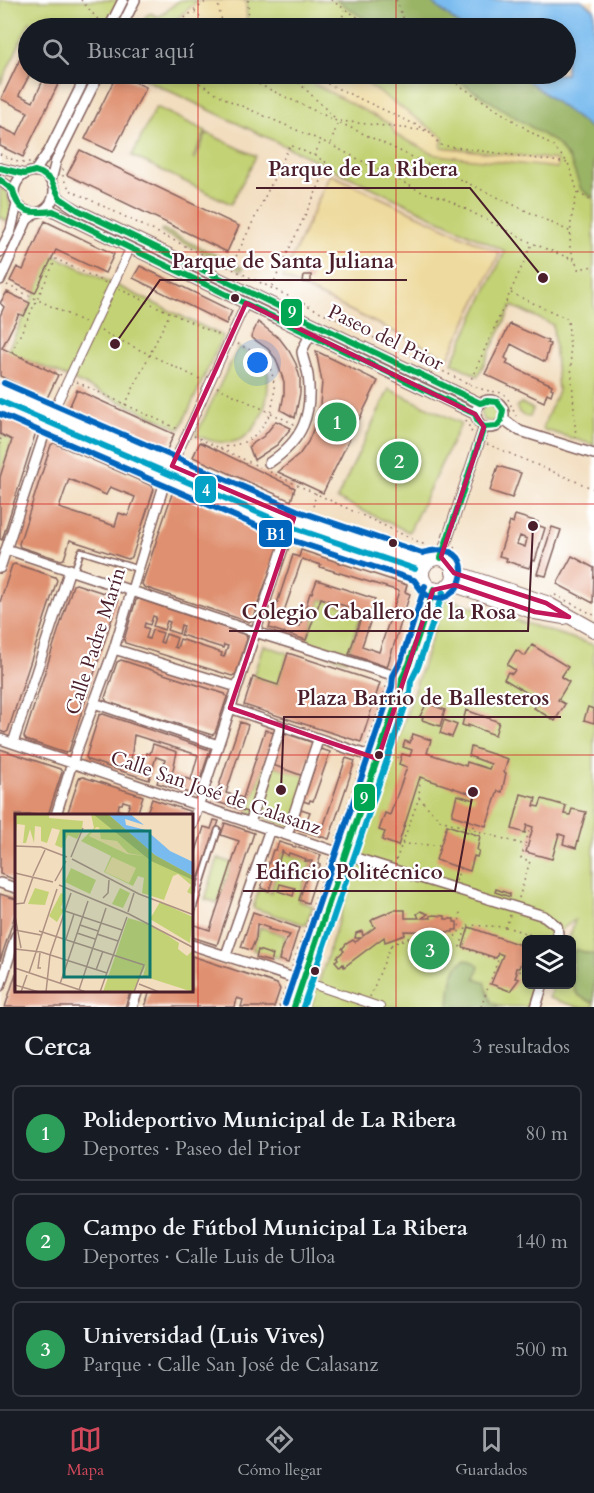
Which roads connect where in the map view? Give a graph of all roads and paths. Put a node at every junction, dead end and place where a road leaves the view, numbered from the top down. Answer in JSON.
{"nodes":[{"id":1,"x":81,"y":0,"type":"edge"},
{"id":2,"x":123,"y":0,"type":"edge"},
{"id":3,"x":135,"y":0,"type":"edge"},
{"id":4,"x":208,"y":0,"type":"edge"},
{"id":5,"x":219,"y":0,"type":"edge"},
{"id":6,"x":248,"y":0,"type":"edge"},
{"id":7,"x":331,"y":0,"type":"edge"},
{"id":8,"x":396,"y":0,"type":"edge"},
{"id":9,"x":344,"y":9,"type":"junction"},
{"id":10,"x":194,"y":12,"type":"junction"},
{"id":11,"x":97,"y":18,"type":"edge"},
{"id":12,"x":114,"y":18,"type":"edge"},
{"id":13,"x":126,"y":18,"type":"edge"},
{"id":14,"x":186,"y":18,"type":"edge"},
{"id":15,"x":201,"y":18,"type":"edge"},
{"id":16,"x":221,"y":18,"type":"edge"},
{"id":17,"x":249,"y":18,"type":"edge"},
{"id":18,"x":342,"y":18,"type":"edge"},
{"id":19,"x":358,"y":18,"type":"edge"},
{"id":20,"x":403,"y":18,"type":"edge"},
{"id":21,"x":82,"y":84,"type":"edge"},
{"id":22,"x":94,"y":84,"type":"edge"},
{"id":23,"x":201,"y":84,"type":"edge"},
{"id":24,"x":258,"y":84,"type":"edge"},
{"id":25,"x":300,"y":84,"type":"edge"},
{"id":26,"x":328,"y":84,"type":"edge"},
{"id":27,"x":457,"y":84,"type":"edge"},
{"id":28,"x":338,"y":121,"type":"junction"},
{"id":29,"x":429,"y":131,"type":"junction"},
{"id":30,"x":322,"y":141,"type":"junction"},
{"id":31,"x":331,"y":145,"type":"junction"},
{"id":32,"x":0,"y":154,"type":"edge"},
{"id":33,"x":314,"y":156,"type":"junction"},
{"id":34,"x":56,"y":161,"type":"junction"},
{"id":35,"x":568,"y":163,"type":"junction"},
{"id":36,"x":34,"y":167,"type":"junction"},
{"id":37,"x":0,"y":168,"type":"edge"},
{"id":38,"x":24,"y":174,"type":"junction"},
{"id":39,"x":0,"y":180,"type":"edge"},
{"id":40,"x":53,"y":184,"type":"junction"},
{"id":41,"x":13,"y":190,"type":"junction"},
{"id":42,"x":577,"y":193,"type":"junction"},
{"id":43,"x":594,"y":202,"type":"edge"},
{"id":44,"x":17,"y":204,"type":"junction"},
{"id":45,"x":39,"y":212,"type":"junction"},
{"id":46,"x":571,"y":232,"type":"junction"},
{"id":47,"x":532,"y":243,"type":"junction"},
{"id":48,"x":0,"y":252,"type":"edge"},
{"id":49,"x":127,"y":255,"type":"dead end"},
{"id":50,"x":574,"y":260,"type":"junction"},
{"id":51,"x":594,"y":266,"type":"edge"},
{"id":52,"x":231,"y":268,"type":"junction"},
{"id":53,"x":3,"y":282,"type":"edge"},
{"id":54,"x":112,"y":286,"type":"junction"},
{"id":55,"x":271,"y":287,"type":"junction"},
{"id":56,"x":511,"y":293,"type":"junction"},
{"id":57,"x":36,"y":299,"type":"junction"},
{"id":58,"x":246,"y":303,"type":"junction"},
{"id":59,"x":169,"y":314,"type":"junction"},
{"id":60,"x":93,"y":327,"type":"junction"},
{"id":61,"x":310,"y":335,"type":"junction"},
{"id":62,"x":229,"y":340,"type":"junction"},
{"id":63,"x":150,"y":355,"type":"junction"},
{"id":64,"x":69,"y":378,"type":"junction"},
{"id":65,"x":466,"y":382,"type":"junction"},
{"id":66,"x":209,"y":384,"type":"junction"},
{"id":67,"x":469,"y":384,"type":"junction"},
{"id":68,"x":0,"y":391,"type":"edge"},
{"id":69,"x":461,"y":394,"type":"junction"},
{"id":70,"x":480,"y":403,"type":"junction"},
{"id":71,"x":0,"y":404,"type":"edge"},
{"id":72,"x":125,"y":405,"type":"junction"},
{"id":73,"x":270,"y":413,"type":"junction"},
{"id":74,"x":475,"y":414,"type":"junction"},
{"id":75,"x":464,"y":415,"type":"dead end"},
{"id":76,"x":503,"y":419,"type":"junction"},
{"id":77,"x":50,"y":420,"type":"junction"},
{"id":78,"x":521,"y":422,"type":"dead end"},
{"id":79,"x":484,"y":427,"type":"junction"},
{"id":80,"x":303,"y":429,"type":"junction"},
{"id":81,"x":187,"y":433,"type":"junction"},
{"id":82,"x":0,"y":439,"type":"edge"},
{"id":83,"x":576,"y":439,"type":"dead end"},
{"id":84,"x":476,"y":440,"type":"junction"},
{"id":85,"x":0,"y":445,"type":"edge"},
{"id":86,"x":220,"y":448,"type":"junction"},
{"id":87,"x":594,"y":454,"type":"edge"},
{"id":88,"x":259,"y":467,"type":"dead end"},
{"id":89,"x":269,"y":467,"type":"joint"},
{"id":90,"x":169,"y":472,"type":"junction"},
{"id":91,"x":594,"y":489,"type":"edge"},
{"id":92,"x":316,"y":493,"type":"junction"},
{"id":93,"x":310,"y":524,"type":"junction"},
{"id":94,"x":289,"y":530,"type":"junction"},
{"id":95,"x":6,"y":549,"type":"junction"},
{"id":96,"x":431,"y":555,"type":"junction"},
{"id":97,"x":0,"y":568,"type":"edge"},
{"id":98,"x":138,"y":569,"type":"junction"},
{"id":99,"x":72,"y":570,"type":"junction"},
{"id":100,"x":453,"y":572,"type":"junction"},
{"id":101,"x":417,"y":573,"type":"junction"},
{"id":102,"x":441,"y":587,"type":"junction"},
{"id":103,"x":131,"y":591,"type":"junction"},
{"id":104,"x":421,"y":597,"type":"dead end"},
{"id":105,"x":569,"y":617,"type":"junction"},
{"id":106,"x":594,"y":630,"type":"edge"},
{"id":107,"x":255,"y":632,"type":"junction"},
{"id":108,"x":114,"y":649,"type":"junction"},
{"id":109,"x":388,"y":673,"type":"junction"},
{"id":110,"x":402,"y":684,"type":"junction"},
{"id":111,"x":237,"y":687,"type":"junction"},
{"id":112,"x":94,"y":703,"type":"junction"},
{"id":113,"x":230,"y":708,"type":"junction"},
{"id":114,"x":281,"y":726,"type":"junction"},
{"id":115,"x":0,"y":739,"type":"edge"},
{"id":116,"x":318,"y":740,"type":"junction"},
{"id":117,"x":13,"y":743,"type":"junction"},
{"id":118,"x":218,"y":745,"type":"junction"},
{"id":119,"x":364,"y":755,"type":"junction"},
{"id":120,"x":378,"y":759,"type":"junction"},
{"id":121,"x":72,"y":763,"type":"junction"},
{"id":122,"x":420,"y":777,"type":"dead end"},
{"id":123,"x":419,"y":798,"type":"junction"},
{"id":124,"x":199,"y":804,"type":"junction"},
{"id":125,"x":56,"y":814,"type":"edge"},
{"id":126,"x":194,"y":819,"type":"edge"},
{"id":127,"x":250,"y":823,"type":"junction"},
{"id":128,"x":474,"y":823,"type":"dead end"},
{"id":129,"x":530,"y":828,"type":"dead end"},
{"id":130,"x":270,"y":829,"type":"junction"},
{"id":131,"x":473,"y":829,"type":"junction"},
{"id":132,"x":218,"y":830,"type":"dead end"},
{"id":133,"x":471,"y":833,"type":"dead end"},
{"id":134,"x":287,"y":835,"type":"junction"},
{"id":135,"x":401,"y":844,"type":"junction"},
{"id":136,"x":441,"y":845,"type":"dead end"},
{"id":137,"x":525,"y":845,"type":"junction"},
{"id":138,"x":332,"y":850,"type":"junction"},
{"id":139,"x":346,"y":855,"type":"junction"},
{"id":140,"x":396,"y":861,"type":"dead end"},
{"id":141,"x":460,"y":867,"type":"dead end"},
{"id":142,"x":0,"y":883,"type":"edge"},
{"id":143,"x":15,"y":888,"type":"edge"},
{"id":144,"x":454,"y":888,"type":"junction"},
{"id":145,"x":194,"y":906,"type":"edge"},
{"id":146,"x":514,"y":907,"type":"junction"},
{"id":147,"x":460,"y":911,"type":"dead end"},
{"id":148,"x":506,"y":927,"type":"junction"},
{"id":149,"x":532,"y":935,"type":"edge"},
{"id":150,"x":558,"y":935,"type":"edge"},
{"id":151,"x":15,"y":939,"type":"edge"},
{"id":152,"x":390,"y":941,"type":"dead end"},
{"id":153,"x":392,"y":945,"type":"junction"},
{"id":154,"x":194,"y":946,"type":"edge"},
{"id":155,"x":226,"y":955,"type":"junction"},
{"id":156,"x":522,"y":965,"type":"edge"},
{"id":157,"x":516,"y":971,"type":"dead end"},
{"id":158,"x":520,"y":972,"type":"joint"},
{"id":159,"x":289,"y":976,"type":"junction"},
{"id":160,"x":303,"y":981,"type":"junction"},
{"id":161,"x":0,"y":986,"type":"edge"},
{"id":162,"x":541,"y":989,"type":"edge"},
{"id":163,"x":137,"y":992,"type":"edge"},
{"id":164,"x":368,"y":1003,"type":"junction"},
{"id":165,"x":132,"y":1007,"type":"edge"},
{"id":166,"x":279,"y":1007,"type":"edge"},
{"id":167,"x":294,"y":1007,"type":"edge"},
{"id":168,"x":380,"y":1007,"type":"edge"},
{"id":169,"x":482,"y":1007,"type":"edge"},
{"id":170,"x":536,"y":1007,"type":"edge"}],
"edges":[{"from":1,"to":11,"type":"path"},
{"from":2,"to":12,"type":"street"},
{"from":3,"to":13,"type":"street"},
{"from":4,"to":10,"type":"path"},
{"from":5,"to":16,"type":"path"},
{"from":6,"to":17,"type":"path"},
{"from":7,"to":9,"type":"path"},
{"from":8,"to":20,"type":"path"},
{"from":9,"to":18,"type":"path"},
{"from":9,"to":19,"type":"path"},
{"from":10,"to":14,"type":"path"},
{"from":10,"to":15,"type":"path"},
{"from":21,"to":36,"type":"street"},
{"from":22,"to":34,"type":"street"},
{"from":23,"to":30,"type":"path"},
{"from":24,"to":28,"type":"path"},
{"from":25,"to":28,"type":"path"},
{"from":26,"to":29,"type":"path"},
{"from":27,"to":35,"type":"path"},
{"from":28,"to":29,"type":"path"},
{"from":28,"to":31,"type":"path"},
{"from":28,"to":46,"type":"path"},
{"from":29,"to":35,"type":"path"},
{"from":30,"to":31,"type":"path"},
{"from":30,"to":33,"type":"path"},
{"from":31,"to":47,"type":"path"},
{"from":32,"to":36,"type":"path"},
{"from":33,"to":52,"type":"path"},
{"from":33,"to":55,"type":"path"},
{"from":34,"to":40,"type":"street"},
{"from":34,"to":52,"type":"path"},
{"from":35,"to":42,"type":"path"},
{"from":36,"to":38,"type":"street"},
{"from":36,"to":40,"type":"street"},
{"from":37,"to":38,"type":"street"},
{"from":38,"to":41,"type":"street"},
{"from":39,"to":41,"type":"street"},
{"from":40,"to":45,"type":"street"},
{"from":40,"to":69,"type":"street","name":"Paseo del Prior"},
{"from":41,"to":44,"type":"street"},
{"from":42,"to":43,"type":"path"},
{"from":42,"to":46,"type":"path"},
{"from":44,"to":45,"type":"street"},
{"from":44,"to":48,"type":"street"},
{"from":45,"to":53,"type":"street"},
{"from":45,"to":58,"type":"street","name":"Paseo del Prior"},
{"from":46,"to":50,"type":"path"},
{"from":47,"to":50,"type":"path"},
{"from":47,"to":56,"type":"path"},
{"from":49,"to":54,"type":"street"},
{"from":50,"to":51,"type":"path"},
{"from":52,"to":55,"type":"path"},
{"from":53,"to":57,"type":"path"},
{"from":54,"to":57,"type":"path"},
{"from":54,"to":59,"type":"path"},
{"from":54,"to":60,"type":"street"},
{"from":55,"to":65,"type":"path"},
{"from":56,"to":67,"type":"path"},
{"from":56,"to":83,"type":"path"},
{"from":57,"to":60,"type":"path"},
{"from":57,"to":64,"type":"path"},
{"from":58,"to":61,"type":"street","name":"Paseo del Prior"},
{"from":58,"to":62,"type":"street"},
{"from":59,"to":62,"type":"path"},
{"from":59,"to":63,"type":"path"},
{"from":60,"to":63,"type":"path"},
{"from":60,"to":64,"type":"street"},
{"from":61,"to":74,"type":"street","name":"Paseo del Prior"},
{"from":61,"to":80,"type":"street"},
{"from":62,"to":66,"type":"street"},
{"from":62,"to":73,"type":"path"},
{"from":63,"to":66,"type":"path"},
{"from":63,"to":72,"type":"path"},
{"from":64,"to":72,"type":"path"},
{"from":64,"to":77,"type":"street"},
{"from":65,"to":67,"type":"path"},
{"from":65,"to":69,"type":"path"},
{"from":66,"to":73,"type":"path"},
{"from":66,"to":81,"type":"street"},
{"from":67,"to":78,"type":"path"},
{"from":68,"to":77,"type":"main road"},
{"from":69,"to":70,"type":"street","name":"Paseo del Prior"},
{"from":70,"to":74,"type":"street"},
{"from":70,"to":76,"type":"street"},
{"from":71,"to":77,"type":"main road"},
{"from":72,"to":81,"type":"path"},
{"from":73,"to":80,"type":"path"},
{"from":73,"to":86,"type":"path"},
{"from":74,"to":79,"type":"street"},
{"from":75,"to":84,"type":"path"},
{"from":76,"to":79,"type":"street"},
{"from":76,"to":87,"type":"street"},
{"from":77,"to":90,"type":"main road"},
{"from":77,"to":95,"type":"street"},
{"from":79,"to":84,"type":"street"},
{"from":80,"to":89,"type":"street"},
{"from":81,"to":86,"type":"path"},
{"from":81,"to":90,"type":"street"},
{"from":82,"to":85,"type":"path"},
{"from":84,"to":91,"type":"path"},
{"from":84,"to":96,"type":"street"},
{"from":86,"to":88,"type":"path"},
{"from":89,"to":92,"type":"path"},
{"from":90,"to":93,"type":"main road"},
{"from":90,"to":94,"type":"main road"},
{"from":90,"to":98,"type":"street","name":"Calle Padre Marín"},
{"from":92,"to":93,"type":"path"},
{"from":92,"to":96,"type":"path"},
{"from":93,"to":96,"type":"main road"},
{"from":94,"to":101,"type":"main road"},
{"from":94,"to":107,"type":"street"},
{"from":95,"to":97,"type":"street"},
{"from":95,"to":99,"type":"street"},
{"from":96,"to":100,"type":"main road"},
{"from":96,"to":101,"type":"main road"},
{"from":98,"to":99,"type":"lane"},
{"from":98,"to":103,"type":"street","name":"Calle Padre Marín"},
{"from":99,"to":103,"type":"street"},
{"from":99,"to":117,"type":"street"},
{"from":100,"to":102,"type":"main road"},
{"from":100,"to":105,"type":"main road"},
{"from":101,"to":102,"type":"main road"},
{"from":101,"to":104,"type":"path"},
{"from":102,"to":105,"type":"main road"},
{"from":102,"to":110,"type":"main road"},
{"from":103,"to":107,"type":"street"},
{"from":103,"to":108,"type":"street","name":"Calle Padre Marín"},
{"from":105,"to":106,"type":"main road"},
{"from":107,"to":109,"type":"street"},
{"from":107,"to":111,"type":"street"},
{"from":108,"to":111,"type":"street"},
{"from":108,"to":112,"type":"street","name":"Calle Padre Marín"},
{"from":109,"to":110,"type":"street"},
{"from":109,"to":119,"type":"path"},
{"from":110,"to":120,"type":"main road"},
{"from":111,"to":113,"type":"street"},
{"from":112,"to":118,"type":"street"},
{"from":112,"to":121,"type":"street","name":"Calle Padre Marín"},
{"from":113,"to":114,"type":"street"},
{"from":113,"to":118,"type":"street"},
{"from":114,"to":116,"type":"street"},
{"from":114,"to":127,"type":"street"},
{"from":115,"to":117,"type":"street","name":"Calle San José de Calasanz"},
{"from":116,"to":119,"type":"street"},
{"from":116,"to":134,"type":"street"},
{"from":117,"to":121,"type":"street","name":"Calle San José de Calasanz"},
{"from":118,"to":124,"type":"street"},
{"from":119,"to":120,"type":"street"},
{"from":119,"to":138,"type":"path"},
{"from":120,"to":139,"type":"main road"},
{"from":121,"to":124,"type":"street","name":"Calle San José de Calasanz"},
{"from":121,"to":125,"type":"street","name":"Calle Padre Marín"},
{"from":122,"to":123,"type":"path"},
{"from":123,"to":131,"type":"path"},
{"from":123,"to":135,"type":"path"},
{"from":124,"to":126,"type":"street"},
{"from":124,"to":127,"type":"street","name":"Calle San José de Calasanz"},
{"from":127,"to":130,"type":"street","name":"Calle San José de Calasanz"},
{"from":128,"to":131,"type":"path","bridge":true},
{"from":129,"to":137,"type":"path"},
{"from":130,"to":134,"type":"street","name":"Calle San José de Calasanz"},
{"from":130,"to":155,"type":"street"},
{"from":131,"to":133,"type":"path","bridge":true},
{"from":131,"to":137,"type":"path"},
{"from":132,"to":145,"type":"lane"},
{"from":134,"to":138,"type":"street","name":"Calle San José de Calasanz"},
{"from":135,"to":136,"type":"path"},
{"from":135,"to":140,"type":"path"},
{"from":137,"to":146,"type":"path"},
{"from":138,"to":139,"type":"street","name":"Calle San José de Calasanz"},
{"from":138,"to":159,"type":"path"},
{"from":139,"to":144,"type":"street","name":"Calle San José de Calasanz"},
{"from":139,"to":160,"type":"main road"},
{"from":141,"to":144,"type":"path"},
{"from":142,"to":143,"type":"street"},
{"from":144,"to":146,"type":"street","name":"Calle San José de Calasanz"},
{"from":146,"to":148,"type":"path"},
{"from":146,"to":150,"type":"street","name":"Calle San José de Calasanz"},
{"from":147,"to":153,"type":"path"},
{"from":148,"to":149,"type":"path"},
{"from":148,"to":169,"type":"path"},
{"from":151,"to":161,"type":"street"},
{"from":152,"to":153,"type":"path"},
{"from":153,"to":164,"type":"path"},
{"from":154,"to":155,"type":"street"},
{"from":155,"to":159,"type":"street"},
{"from":156,"to":158,"type":"path"},
{"from":157,"to":158,"type":"path"},
{"from":159,"to":160,"type":"street"},
{"from":159,"to":166,"type":"path"},
{"from":160,"to":164,"type":"street"},
{"from":160,"to":167,"type":"main road"},
{"from":162,"to":170,"type":"street"},
{"from":163,"to":165,"type":"street"},
{"from":164,"to":168,"type":"street"}]}
